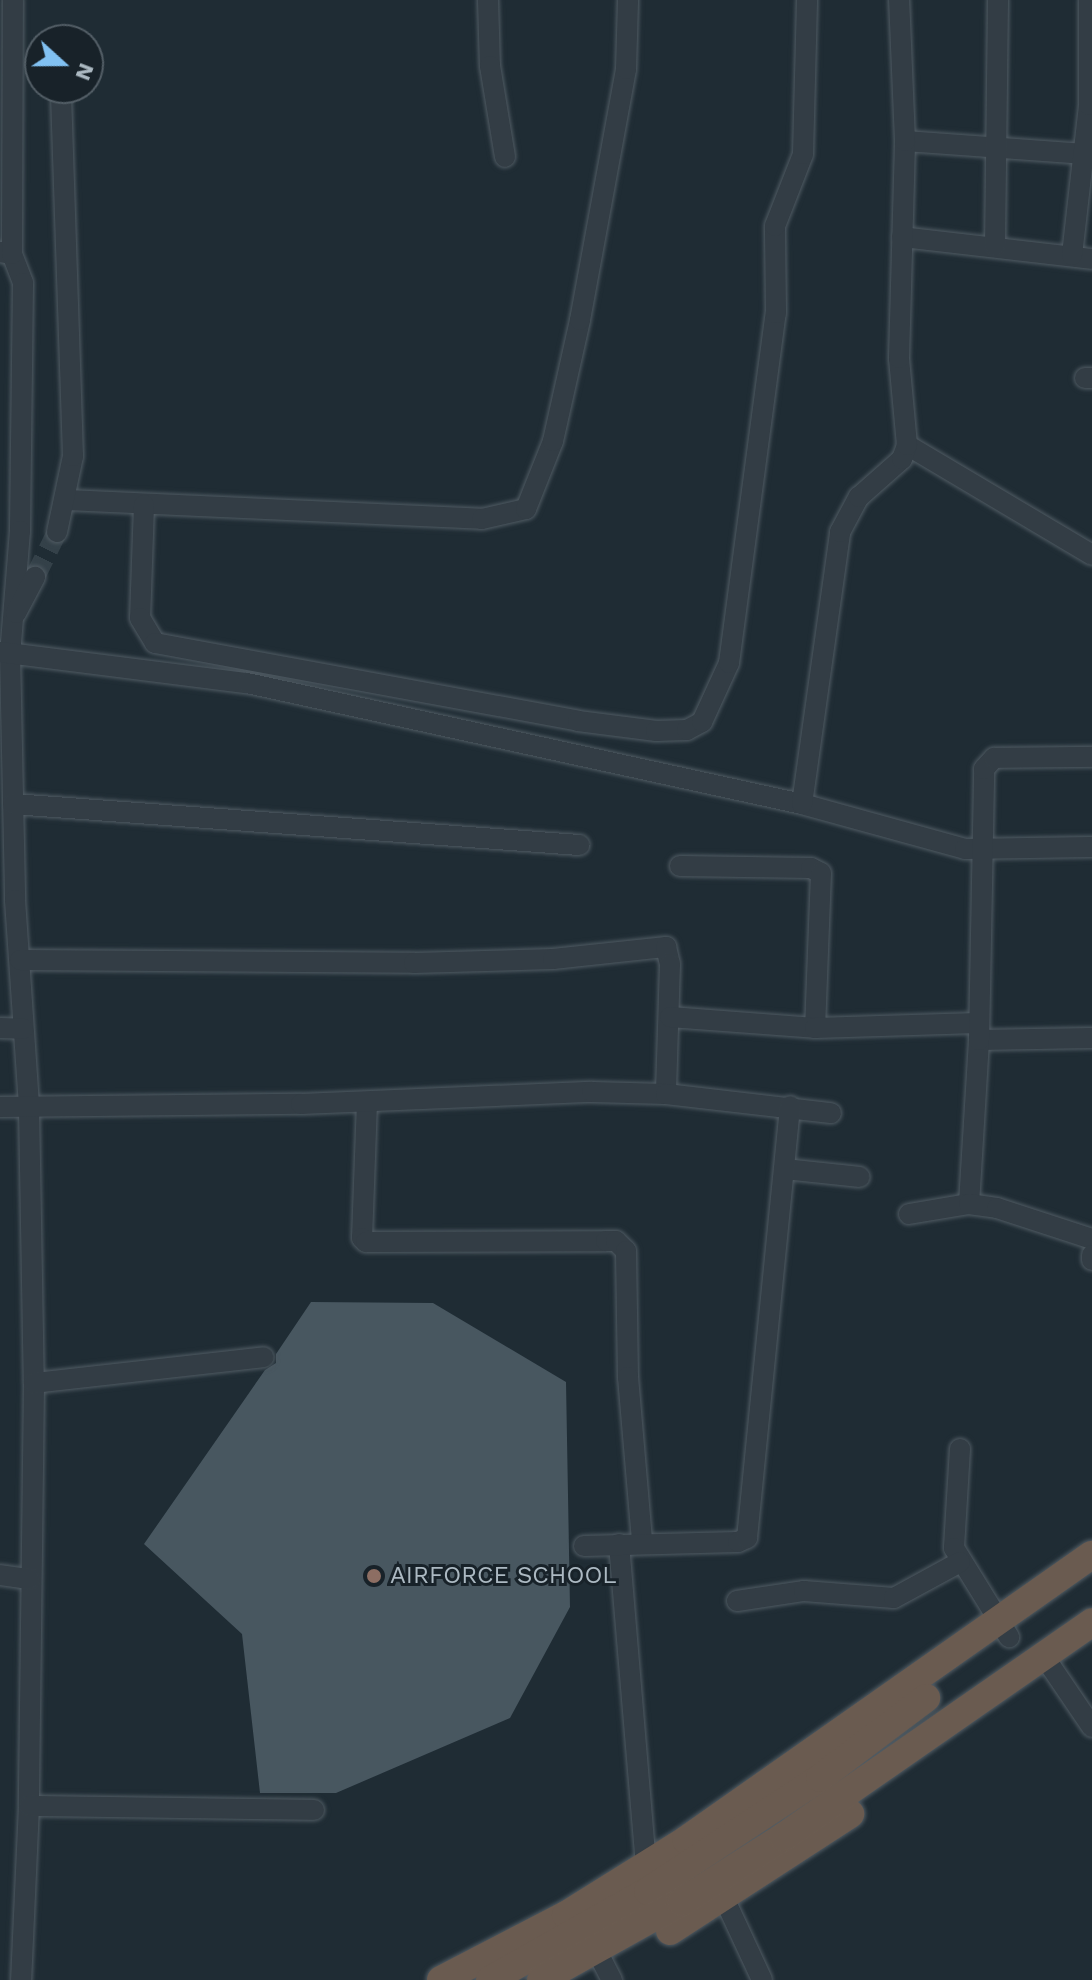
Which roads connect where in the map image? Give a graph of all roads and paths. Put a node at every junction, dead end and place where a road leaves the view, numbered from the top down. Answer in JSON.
{"nodes":[{"id":1,"x":488,"y":0,"type":"edge"},
{"id":2,"x":628,"y":0,"type":"edge"},
{"id":3,"x":807,"y":0,"type":"edge"},
{"id":4,"x":899,"y":0,"type":"edge"},
{"id":5,"x":998,"y":0,"type":"edge"},
{"id":6,"x":1089,"y":0,"type":"edge"},
{"id":7,"x":9,"y":15,"type":"edge"},
{"id":8,"x":61,"y":104,"type":"edge"},
{"id":9,"x":905,"y":141,"type":"junction"},
{"id":10,"x":999,"y":146,"type":"junction"},
{"id":11,"x":1086,"y":154,"type":"junction"},
{"id":12,"x":505,"y":157,"type":"dead end"},
{"id":13,"x":902,"y":237,"type":"junction"},
{"id":14,"x":995,"y":246,"type":"junction"},
{"id":15,"x":6,"y":253,"type":"edge"},
{"id":16,"x":1082,"y":257,"type":"edge"},
{"id":17,"x":907,"y":445,"type":"junction"},
{"id":18,"x":67,"y":500,"type":"junction"},
{"id":19,"x":144,"y":505,"type":"junction"},
{"id":20,"x":57,"y":532,"type":"tunnel mouth"},
{"id":21,"x":1092,"y":555,"type":"edge"},
{"id":22,"x":35,"y":577,"type":"tunnel mouth"},
{"id":23,"x":13,"y":620,"type":"junction"},
{"id":24,"x":5,"y":653,"type":"edge"},
{"id":25,"x":1092,"y":756,"type":"edge"},
{"id":26,"x":13,"y":804,"type":"junction"},
{"id":27,"x":802,"y":804,"type":"junction"},
{"id":28,"x":580,"y":845,"type":"dead end"},
{"id":29,"x":1092,"y":847,"type":"edge"},
{"id":30,"x":983,"y":851,"type":"junction"},
{"id":31,"x":680,"y":866,"type":"dead end"},
{"id":32,"x":8,"y":899,"type":"edge"},
{"id":33,"x":20,"y":960,"type":"junction"},
{"id":34,"x":670,"y":1017,"type":"junction"},
{"id":35,"x":0,"y":1028,"type":"edge"},
{"id":36,"x":815,"y":1028,"type":"junction"},
{"id":37,"x":23,"y":1029,"type":"junction"},
{"id":38,"x":979,"y":1031,"type":"junction"},
{"id":39,"x":1092,"y":1038,"type":"edge"},
{"id":40,"x":666,"y":1094,"type":"junction"},
{"id":41,"x":367,"y":1102,"type":"junction"},
{"id":42,"x":790,"y":1106,"type":"junction"},
{"id":43,"x":0,"y":1107,"type":"edge"},
{"id":44,"x":29,"y":1108,"type":"junction"},
{"id":45,"x":831,"y":1113,"type":"dead end"},
{"id":46,"x":785,"y":1169,"type":"junction"},
{"id":47,"x":860,"y":1177,"type":"dead end"},
{"id":48,"x":969,"y":1204,"type":"junction"},
{"id":49,"x":909,"y":1214,"type":"dead end"},
{"id":50,"x":1092,"y":1239,"type":"edge"},
{"id":51,"x":264,"y":1357,"type":"dead end"},
{"id":52,"x":34,"y":1383,"type":"junction"},
{"id":53,"x":960,"y":1449,"type":"dead end"},
{"id":54,"x":642,"y":1541,"type":"junction"},
{"id":55,"x":619,"y":1544,"type":"junction"},
{"id":56,"x":584,"y":1546,"type":"dead end"},
{"id":57,"x":1092,"y":1555,"type":"edge"},
{"id":58,"x":960,"y":1562,"type":"junction"},
{"id":59,"x":0,"y":1575,"type":"edge"},
{"id":60,"x":1092,"y":1578,"type":"edge"},
{"id":61,"x":30,"y":1579,"type":"junction"},
{"id":62,"x":737,"y":1601,"type":"dead end"},
{"id":63,"x":1092,"y":1622,"type":"edge"},
{"id":64,"x":1004,"y":1630,"type":"junction"},
{"id":65,"x":1092,"y":1643,"type":"edge"},
{"id":66,"x":1048,"y":1663,"type":"junction"},
{"id":67,"x":1092,"y":1727,"type":"edge"},
{"id":68,"x":29,"y":1806,"type":"junction"},
{"id":69,"x":314,"y":1810,"type":"dead end"},
{"id":70,"x":647,"y":1879,"type":"junction"},
{"id":71,"x":724,"y":1898,"type":"junction"},
{"id":72,"x":603,"y":1904,"type":"junction"},
{"id":73,"x":599,"y":1970,"type":"edge"},
{"id":74,"x":528,"y":1975,"type":"edge"},
{"id":75,"x":21,"y":1980,"type":"edge"},
{"id":76,"x":441,"y":1980,"type":"edge"},
{"id":77,"x":490,"y":1980,"type":"edge"},
{"id":78,"x":762,"y":1980,"type":"edge"}],
"edges":[{"from":1,"to":12,"type":"street"},
{"from":2,"to":19,"type":"street"},
{"from":3,"to":19,"type":"street"},
{"from":4,"to":9,"type":"street"},
{"from":5,"to":10,"type":"street"},
{"from":6,"to":11,"type":"street"},
{"from":7,"to":15,"type":"street"},
{"from":8,"to":18,"type":"street"},
{"from":9,"to":10,"type":"street"},
{"from":9,"to":13,"type":"street"},
{"from":10,"to":11,"type":"street"},
{"from":10,"to":14,"type":"street"},
{"from":11,"to":16,"type":"street"},
{"from":13,"to":14,"type":"street"},
{"from":13,"to":17,"type":"street"},
{"from":14,"to":16,"type":"street"},
{"from":15,"to":23,"type":"street"},
{"from":17,"to":21,"type":"street"},
{"from":17,"to":27,"type":"street"},
{"from":18,"to":19,"type":"street"},
{"from":18,"to":20,"type":"street"},
{"from":22,"to":23,"type":"street"},
{"from":23,"to":24,"type":"street"},
{"from":24,"to":26,"type":"street"},
{"from":24,"to":27,"type":"street"},
{"from":25,"to":30,"type":"street"},
{"from":26,"to":28,"type":"street"},
{"from":26,"to":32,"type":"street"},
{"from":27,"to":30,"type":"street"},
{"from":29,"to":30,"type":"street"},
{"from":30,"to":38,"type":"street"},
{"from":31,"to":36,"type":"street"},
{"from":32,"to":33,"type":"street"},
{"from":33,"to":34,"type":"street"},
{"from":33,"to":37,"type":"street"},
{"from":34,"to":36,"type":"street"},
{"from":34,"to":40,"type":"street"},
{"from":35,"to":37,"type":"street"},
{"from":36,"to":38,"type":"street"},
{"from":37,"to":44,"type":"street"},
{"from":38,"to":39,"type":"street"},
{"from":38,"to":48,"type":"street"},
{"from":40,"to":41,"type":"street"},
{"from":40,"to":42,"type":"street"},
{"from":41,"to":44,"type":"street"},
{"from":41,"to":54,"type":"street"},
{"from":42,"to":45,"type":"street"},
{"from":42,"to":46,"type":"street"},
{"from":43,"to":44,"type":"street"},
{"from":44,"to":52,"type":"street"},
{"from":46,"to":47,"type":"street"},
{"from":46,"to":54,"type":"street"},
{"from":48,"to":49,"type":"street"},
{"from":48,"to":50,"type":"street"},
{"from":51,"to":52,"type":"street"},
{"from":52,"to":61,"type":"street"},
{"from":53,"to":58,"type":"street"},
{"from":54,"to":55,"type":"street"},
{"from":55,"to":56,"type":"street"},
{"from":55,"to":70,"type":"street"},
{"from":57,"to":64,"type":"highway"},
{"from":58,"to":62,"type":"street"},
{"from":58,"to":64,"type":"street"},
{"from":59,"to":61,"type":"street"},
{"from":60,"to":64,"type":"highway"},
{"from":61,"to":68,"type":"street"},
{"from":63,"to":66,"type":"highway"},
{"from":64,"to":70,"type":"highway"},
{"from":65,"to":66,"type":"highway"},
{"from":66,"to":67,"type":"street"},
{"from":66,"to":71,"type":"highway"},
{"from":66,"to":73,"type":"highway"},
{"from":68,"to":69,"type":"street"},
{"from":68,"to":75,"type":"street"},
{"from":70,"to":72,"type":"highway"},
{"from":71,"to":73,"type":"highway"},
{"from":71,"to":78,"type":"street"},
{"from":72,"to":74,"type":"highway"},
{"from":72,"to":76,"type":"highway"},
{"from":73,"to":74,"type":"highway"},
{"from":74,"to":77,"type":"highway"}]}
